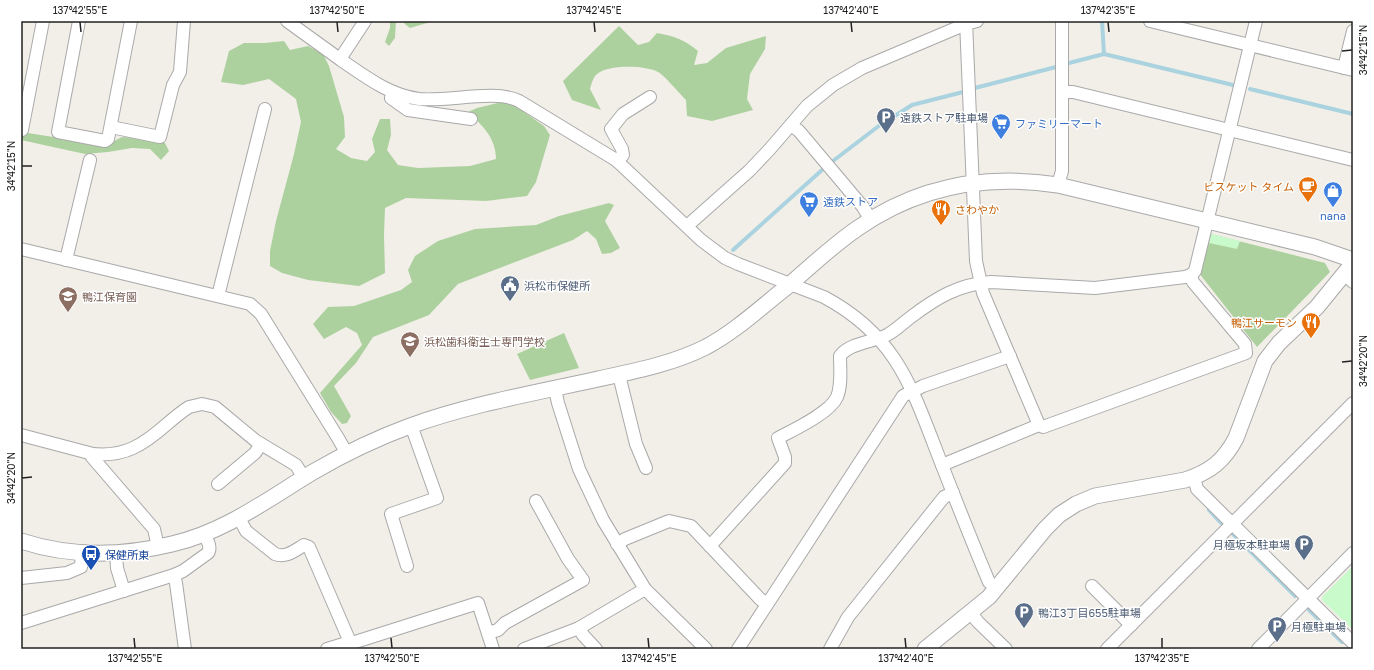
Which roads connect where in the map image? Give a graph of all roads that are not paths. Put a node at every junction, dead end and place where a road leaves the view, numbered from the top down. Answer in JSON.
{"nodes":[{"id":1,"x":43,"y":21,"type":"edge"},
{"id":2,"x":79,"y":21,"type":"edge"},
{"id":3,"x":131,"y":21,"type":"edge"},
{"id":4,"x":184,"y":21,"type":"edge"},
{"id":5,"x":286,"y":21,"type":"edge"},
{"id":6,"x":365,"y":21,"type":"edge"},
{"id":7,"x":1062,"y":21,"type":"edge"},
{"id":8,"x":1150,"y":21,"type":"edge"},
{"id":9,"x":1256,"y":21,"type":"edge"},
{"id":10,"x":970,"y":22,"type":"edge"},
{"id":11,"x":1353,"y":31,"type":"edge"},
{"id":12,"x":1250,"y":45,"type":"junction"},
{"id":13,"x":340,"y":59,"type":"junction"},
{"id":14,"x":1348,"y":69,"type":"edge"},
{"id":15,"x":393,"y":92,"type":"junction"},
{"id":16,"x":1062,"y":92,"type":"junction"},
{"id":17,"x":650,"y":97,"type":"dead end"},
{"id":18,"x":265,"y":109,"type":"dead end"},
{"id":19,"x":471,"y":119,"type":"dead end"},
{"id":20,"x":791,"y":125,"type":"junction"},
{"id":21,"x":111,"y":128,"type":"junction"},
{"id":22,"x":22,"y":130,"type":"dead end"},
{"id":23,"x":1229,"y":130,"type":"junction"},
{"id":24,"x":90,"y":160,"type":"dead end"},
{"id":25,"x":1353,"y":160,"type":"edge"},
{"id":26,"x":617,"y":161,"type":"junction"},
{"id":27,"x":972,"y":183,"type":"junction"},
{"id":28,"x":1058,"y":185,"type":"junction"},
{"id":29,"x":871,"y":220,"type":"junction"},
{"id":30,"x":1207,"y":221,"type":"junction"},
{"id":31,"x":687,"y":226,"type":"junction"},
{"id":32,"x":21,"y":249,"type":"edge"},
{"id":33,"x":66,"y":260,"type":"junction"},
{"id":34,"x":1353,"y":260,"type":"edge"},
{"id":35,"x":1350,"y":273,"type":"edge"},
{"id":36,"x":1191,"y":275,"type":"junction"},
{"id":37,"x":979,"y":283,"type":"junction"},
{"id":38,"x":790,"y":284,"type":"junction"},
{"id":39,"x":218,"y":296,"type":"junction"},
{"id":40,"x":879,"y":338,"type":"junction"},
{"id":41,"x":1010,"y":356,"type":"junction"},
{"id":42,"x":619,"y":375,"type":"junction"},
{"id":43,"x":555,"y":389,"type":"junction"},
{"id":44,"x":913,"y":391,"type":"junction"},
{"id":45,"x":1353,"y":403,"type":"edge"},
{"id":46,"x":1039,"y":425,"type":"junction"},
{"id":47,"x":411,"y":426,"type":"junction"},
{"id":48,"x":21,"y":435,"type":"edge"},
{"id":49,"x":261,"y":444,"type":"junction"},
{"id":50,"x":93,"y":454,"type":"junction"},
{"id":51,"x":347,"y":454,"type":"junction"},
{"id":52,"x":942,"y":465,"type":"junction"},
{"id":53,"x":646,"y":468,"type":"dead end"},
{"id":54,"x":1194,"y":477,"type":"junction"},
{"id":55,"x":304,"y":478,"type":"junction"},
{"id":56,"x":218,"y":484,"type":"dead end"},
{"id":57,"x":953,"y":493,"type":"junction"},
{"id":58,"x":536,"y":501,"type":"dead end"},
{"id":59,"x":238,"y":518,"type":"junction"},
{"id":60,"x":1233,"y":524,"type":"junction"},
{"id":61,"x":204,"y":534,"type":"junction"},
{"id":62,"x":21,"y":541,"type":"edge"},
{"id":63,"x":617,"y":544,"type":"junction"},
{"id":64,"x":710,"y":546,"type":"junction"},
{"id":65,"x":158,"y":548,"type":"junction"},
{"id":66,"x":82,"y":552,"type":"junction"},
{"id":67,"x":116,"y":553,"type":"junction"},
{"id":68,"x":1353,"y":554,"type":"edge"},
{"id":69,"x":407,"y":566,"type":"dead end"},
{"id":70,"x":174,"y":575,"type":"junction"},
{"id":71,"x":21,"y":578,"type":"edge"},
{"id":72,"x":1092,"y":586,"type":"dead end"},
{"id":73,"x":996,"y":588,"type":"junction"},
{"id":74,"x":645,"y":589,"type":"junction"},
{"id":75,"x":124,"y":591,"type":"junction"},
{"id":76,"x":1308,"y":598,"type":"junction"},
{"id":77,"x":767,"y":604,"type":"junction"},
{"id":78,"x":971,"y":613,"type":"junction"},
{"id":79,"x":21,"y":623,"type":"edge"},
{"id":80,"x":1131,"y":625,"type":"junction"},
{"id":81,"x":579,"y":628,"type":"junction"},
{"id":82,"x":488,"y":633,"type":"junction"},
{"id":83,"x":350,"y":642,"type":"junction"},
{"id":84,"x":1353,"y":643,"type":"edge"},
{"id":85,"x":932,"y":647,"type":"edge"},
{"id":86,"x":185,"y":649,"type":"edge"},
{"id":87,"x":328,"y":649,"type":"edge"},
{"id":88,"x":493,"y":649,"type":"edge"},
{"id":89,"x":524,"y":649,"type":"edge"},
{"id":90,"x":596,"y":649,"type":"edge"},
{"id":91,"x":706,"y":649,"type":"edge"},
{"id":92,"x":738,"y":649,"type":"edge"},
{"id":93,"x":830,"y":649,"type":"edge"},
{"id":94,"x":1006,"y":649,"type":"edge"},
{"id":95,"x":1108,"y":649,"type":"edge"},
{"id":96,"x":1258,"y":649,"type":"edge"}],
"edges":[{"from":1,"to":22,"type":"street"},
{"from":2,"to":21,"type":"street"},
{"from":3,"to":21,"type":"street"},
{"from":4,"to":21,"type":"street"},
{"from":5,"to":13,"type":"street"},
{"from":6,"to":13,"type":"street"},
{"from":7,"to":16,"type":"street"},
{"from":8,"to":12,"type":"street"},
{"from":9,"to":12,"type":"street"},
{"from":10,"to":20,"type":"street"},
{"from":10,"to":27,"type":"street"},
{"from":11,"to":14,"type":"street"},
{"from":12,"to":14,"type":"street"},
{"from":12,"to":23,"type":"street"},
{"from":13,"to":15,"type":"street"},
{"from":15,"to":19,"type":"street"},
{"from":15,"to":26,"type":"street"},
{"from":16,"to":23,"type":"street"},
{"from":16,"to":28,"type":"street"},
{"from":17,"to":26,"type":"street"},
{"from":18,"to":39,"type":"street"},
{"from":20,"to":29,"type":"street"},
{"from":20,"to":31,"type":"street"},
{"from":23,"to":25,"type":"street"},
{"from":23,"to":30,"type":"street"},
{"from":24,"to":33,"type":"street"},
{"from":26,"to":31,"type":"street"},
{"from":27,"to":28,"type":"street"},
{"from":27,"to":29,"type":"street"},
{"from":27,"to":37,"type":"street"},
{"from":28,"to":30,"type":"street"},
{"from":29,"to":38,"type":"street"},
{"from":30,"to":34,"type":"street"},
{"from":30,"to":36,"type":"street"},
{"from":31,"to":38,"type":"street"},
{"from":32,"to":33,"type":"street"},
{"from":33,"to":39,"type":"street"},
{"from":35,"to":54,"type":"street"},
{"from":36,"to":37,"type":"street"},
{"from":36,"to":46,"type":"street"},
{"from":37,"to":40,"type":"street"},
{"from":37,"to":41,"type":"street"},
{"from":38,"to":40,"type":"street"},
{"from":38,"to":42,"type":"street"},
{"from":39,"to":51,"type":"street"},
{"from":40,"to":44,"type":"street"},
{"from":40,"to":64,"type":"street"},
{"from":41,"to":44,"type":"street"},
{"from":41,"to":46,"type":"street"},
{"from":42,"to":43,"type":"street"},
{"from":42,"to":53,"type":"street"},
{"from":43,"to":47,"type":"street"},
{"from":43,"to":63,"type":"street"},
{"from":44,"to":52,"type":"street"},
{"from":44,"to":77,"type":"street"},
{"from":45,"to":60,"type":"street"},
{"from":46,"to":52,"type":"street"},
{"from":47,"to":51,"type":"street"},
{"from":47,"to":69,"type":"street"},
{"from":48,"to":50,"type":"street"},
{"from":49,"to":50,"type":"street"},
{"from":49,"to":55,"type":"street"},
{"from":49,"to":56,"type":"street"},
{"from":50,"to":65,"type":"street"},
{"from":51,"to":55,"type":"street"},
{"from":52,"to":57,"type":"street"},
{"from":54,"to":60,"type":"street"},
{"from":54,"to":73,"type":"street"},
{"from":55,"to":59,"type":"street"},
{"from":57,"to":73,"type":"street"},
{"from":57,"to":93,"type":"street"},
{"from":58,"to":82,"type":"street"},
{"from":59,"to":61,"type":"street"},
{"from":59,"to":83,"type":"street"},
{"from":60,"to":76,"type":"street"},
{"from":60,"to":80,"type":"street"},
{"from":61,"to":65,"type":"street"},
{"from":61,"to":70,"type":"street"},
{"from":62,"to":66,"type":"street"},
{"from":63,"to":64,"type":"street"},
{"from":63,"to":74,"type":"street"},
{"from":64,"to":77,"type":"street"},
{"from":65,"to":67,"type":"street"},
{"from":66,"to":67,"type":"street"},
{"from":66,"to":71,"type":"street"},
{"from":67,"to":75,"type":"street"},
{"from":68,"to":76,"type":"street"},
{"from":70,"to":75,"type":"street"},
{"from":70,"to":86,"type":"street"},
{"from":72,"to":80,"type":"street"},
{"from":73,"to":78,"type":"street"},
{"from":74,"to":81,"type":"street"},
{"from":74,"to":91,"type":"street"},
{"from":75,"to":79,"type":"street"},
{"from":76,"to":84,"type":"street"},
{"from":76,"to":96,"type":"street"},
{"from":77,"to":92,"type":"street"},
{"from":78,"to":85,"type":"street"},
{"from":78,"to":94,"type":"street"},
{"from":80,"to":95,"type":"street"},
{"from":81,"to":89,"type":"street"},
{"from":81,"to":90,"type":"street"},
{"from":82,"to":83,"type":"street"},
{"from":82,"to":88,"type":"street"},
{"from":83,"to":87,"type":"street"}]}
